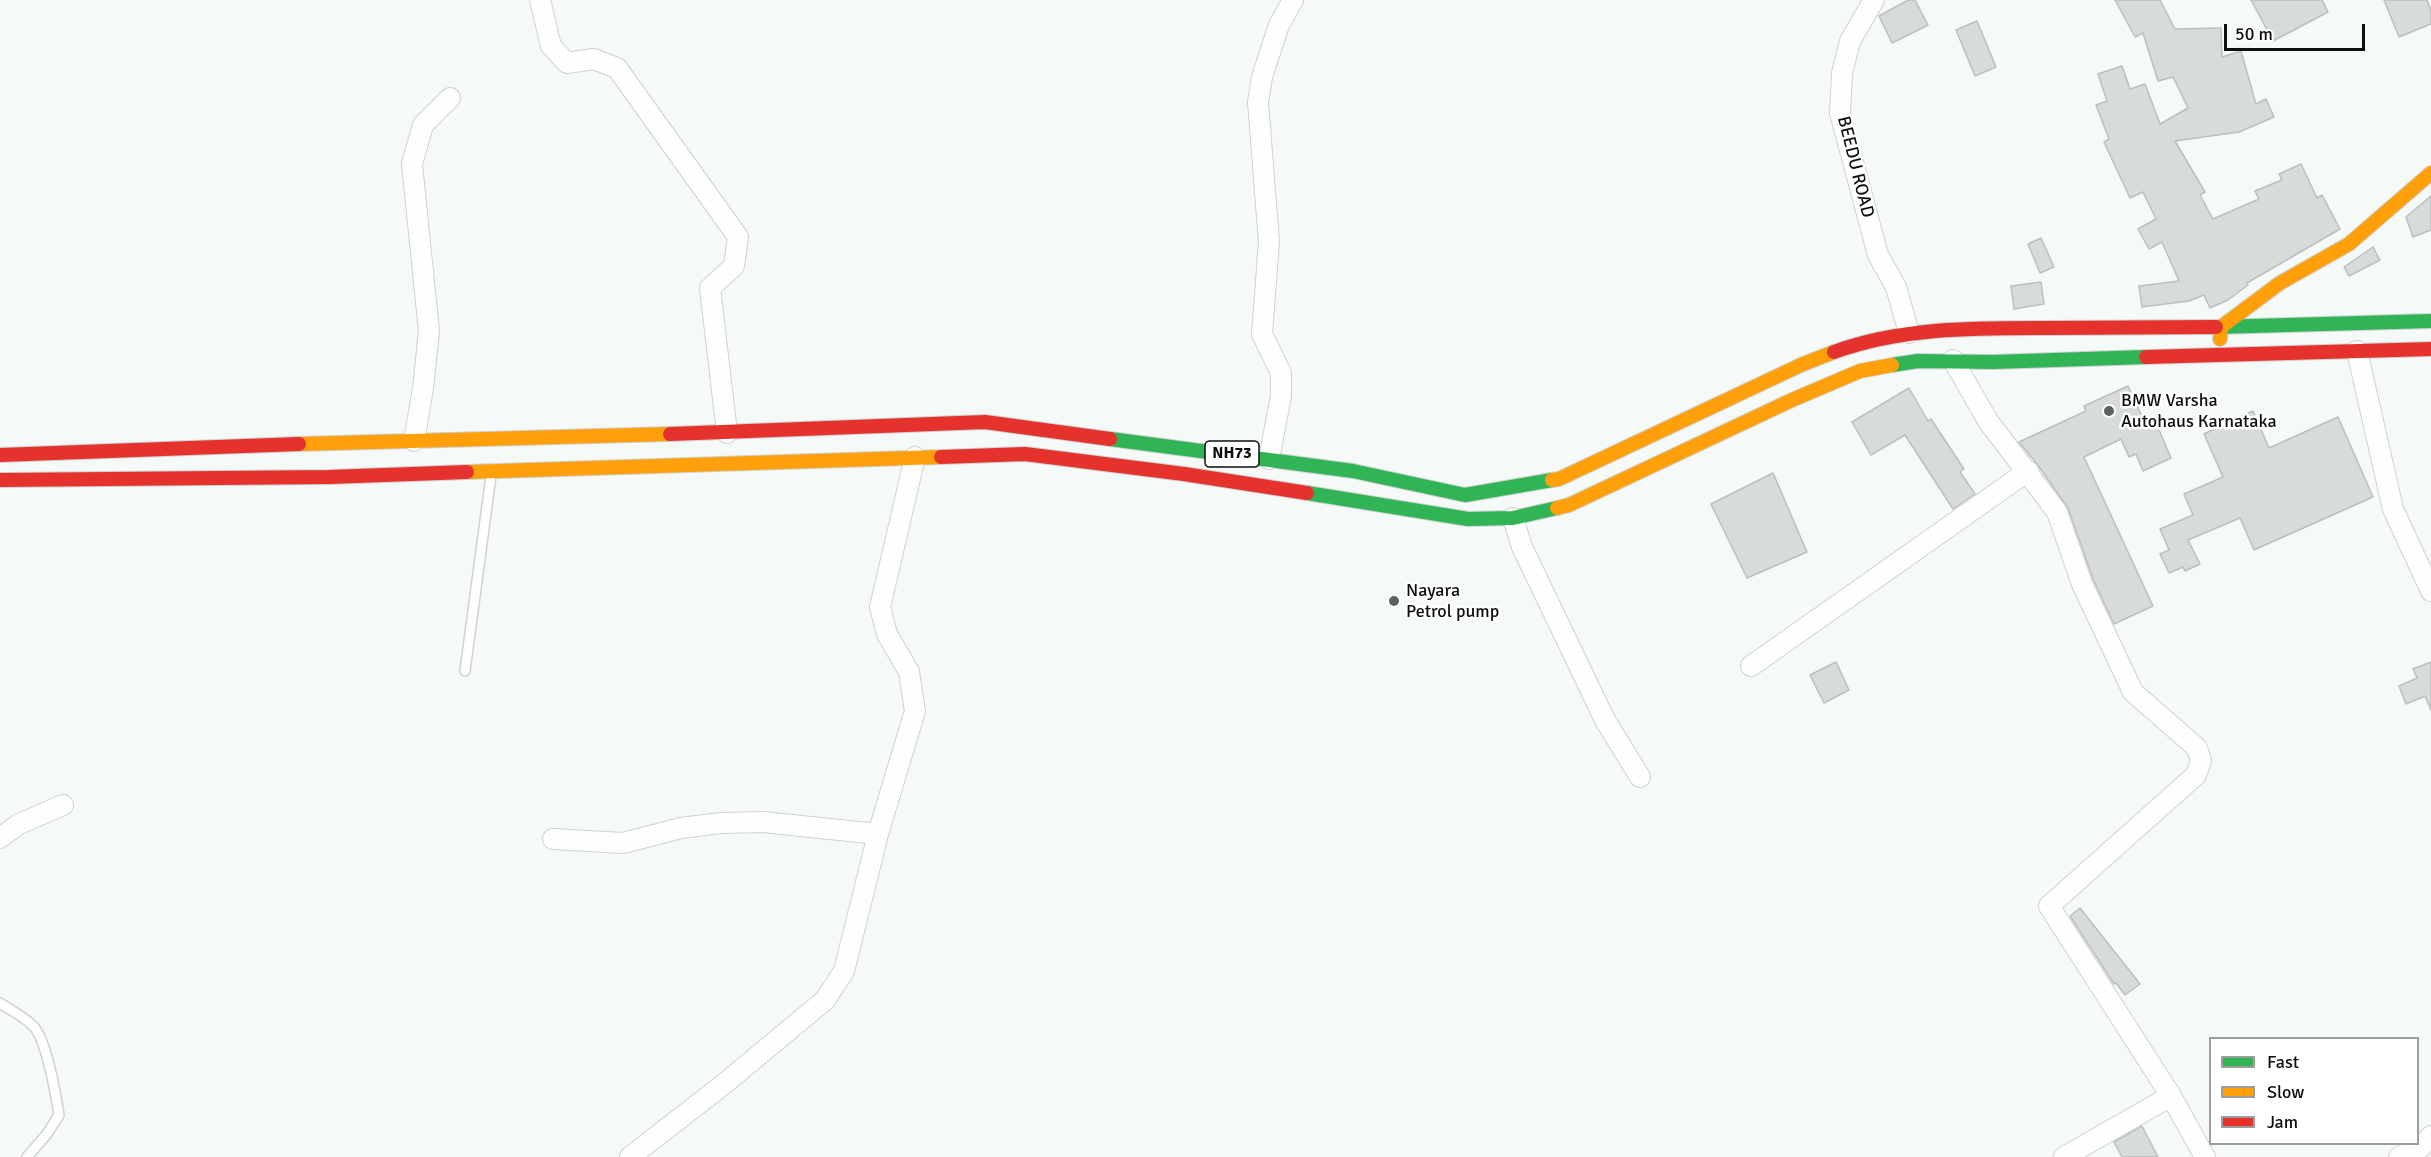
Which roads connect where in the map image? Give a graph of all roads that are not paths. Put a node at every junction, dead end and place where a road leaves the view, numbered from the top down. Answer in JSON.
{"nodes":[{"id":1,"x":540,"y":0,"type":"edge"},
{"id":2,"x":1293,"y":0,"type":"edge"},
{"id":3,"x":1874,"y":0,"type":"edge"},
{"id":4,"x":450,"y":98,"type":"dead end"},
{"id":5,"x":2431,"y":173,"type":"edge"},
{"id":6,"x":2431,"y":321,"type":"edge"},
{"id":7,"x":2221,"y":327,"type":"junction"},
{"id":8,"x":1909,"y":333,"type":"junction"},
{"id":9,"x":2431,"y":349,"type":"edge"},
{"id":10,"x":2357,"y":351,"type":"junction"},
{"id":11,"x":2219,"y":355,"type":"junction"},
{"id":12,"x":1953,"y":360,"type":"junction"},
{"id":13,"x":727,"y":433,"type":"junction"},
{"id":14,"x":414,"y":441,"type":"junction"},
{"id":15,"x":0,"y":455,"type":"edge"},
{"id":16,"x":915,"y":457,"type":"junction"},
{"id":17,"x":1269,"y":459,"type":"junction"},
{"id":18,"x":491,"y":471,"type":"junction"},
{"id":19,"x":2028,"y":471,"type":"junction"},
{"id":20,"x":0,"y":480,"type":"edge"},
{"id":21,"x":1513,"y":518,"type":"junction"},
{"id":22,"x":2431,"y":591,"type":"edge"},
{"id":23,"x":1751,"y":666,"type":"dead end"},
{"id":24,"x":465,"y":672,"type":"dead end"},
{"id":25,"x":1640,"y":777,"type":"dead end"},
{"id":26,"x":63,"y":805,"type":"dead end"},
{"id":27,"x":878,"y":834,"type":"junction"},
{"id":28,"x":0,"y":838,"type":"edge"},
{"id":29,"x":553,"y":839,"type":"dead end"},
{"id":30,"x":0,"y":1003,"type":"edge"},
{"id":31,"x":2172,"y":1096,"type":"junction"},
{"id":32,"x":2431,"y":1136,"type":"edge"},
{"id":33,"x":27,"y":1157,"type":"edge"},
{"id":34,"x":630,"y":1157,"type":"edge"},
{"id":35,"x":2064,"y":1157,"type":"edge"},
{"id":36,"x":2205,"y":1157,"type":"edge"},
{"id":37,"x":2399,"y":1157,"type":"edge"}],
"edges":[{"from":1,"to":13,"type":"street"},
{"from":2,"to":17,"type":"street"},
{"from":3,"to":8,"type":"street","name":"BEEDU ROAD"},
{"from":4,"to":14,"type":"street"},
{"from":5,"to":7,"type":"main road"},
{"from":6,"to":7,"type":"main road","number":"NH73"},
{"from":7,"to":8,"type":"main road","number":"NH73"},
{"from":7,"to":11,"type":"main road"},
{"from":8,"to":17,"type":"main road","number":"NH73"},
{"from":9,"to":10,"type":"main road","number":"NH73"},
{"from":10,"to":11,"type":"main road","number":"NH73"},
{"from":10,"to":22,"type":"street"},
{"from":11,"to":12,"type":"main road","number":"NH73"},
{"from":12,"to":19,"type":"street"},
{"from":12,"to":21,"type":"main road","number":"NH73"},
{"from":13,"to":14,"type":"main road","number":"NH73"},
{"from":13,"to":17,"type":"main road","number":"NH73"},
{"from":14,"to":15,"type":"main road","number":"NH73"},
{"from":16,"to":18,"type":"main road","number":"NH73"},
{"from":16,"to":21,"type":"main road","number":"NH73"},
{"from":16,"to":27,"type":"street"},
{"from":18,"to":20,"type":"main road","number":"NH73"},
{"from":18,"to":24,"type":"lane"},
{"from":19,"to":23,"type":"street"},
{"from":19,"to":31,"type":"street"},
{"from":21,"to":25,"type":"street"},
{"from":26,"to":28,"type":"street"},
{"from":27,"to":29,"type":"street"},
{"from":27,"to":34,"type":"street"},
{"from":30,"to":33,"type":"lane"},
{"from":31,"to":35,"type":"street"},
{"from":31,"to":36,"type":"street"},
{"from":32,"to":37,"type":"street"}]}
